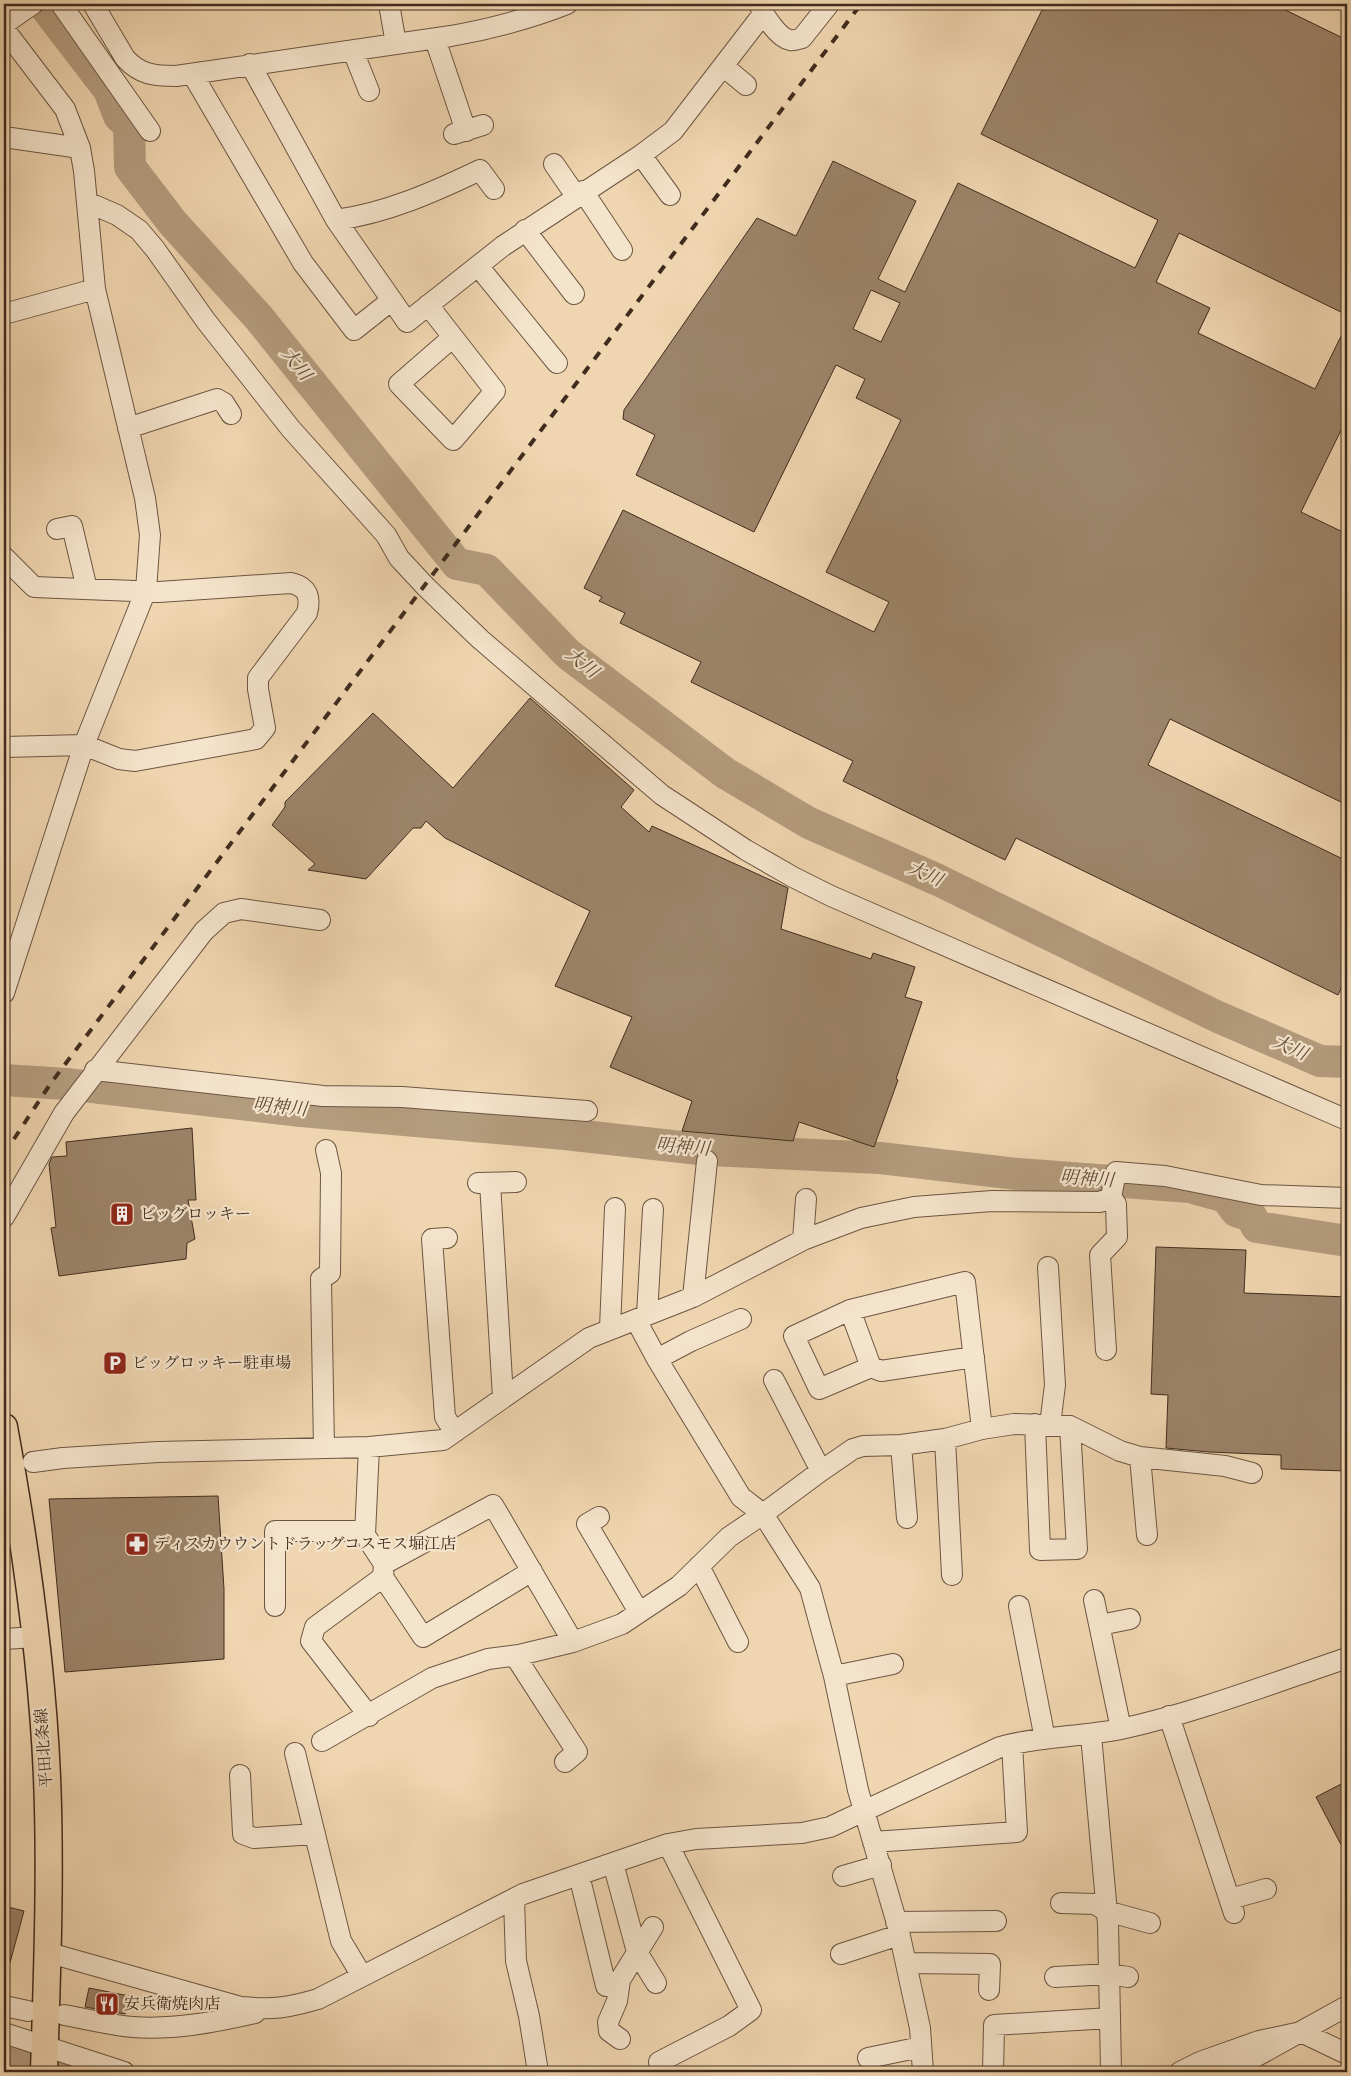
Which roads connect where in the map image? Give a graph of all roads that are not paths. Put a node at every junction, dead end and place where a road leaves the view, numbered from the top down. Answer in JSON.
{"nodes":[{"id":1,"x":61,"y":4,"type":"edge"},
{"id":2,"x":92,"y":4,"type":"edge"},
{"id":3,"x":389,"y":4,"type":"edge"},
{"id":4,"x":567,"y":4,"type":"edge"},
{"id":5,"x":829,"y":4,"type":"edge"},
{"id":6,"x":761,"y":9,"type":"edge"},
{"id":7,"x":514,"y":12,"type":"edge"},
{"id":8,"x":4,"y":29,"type":"edge"},
{"id":9,"x":434,"y":39,"type":"junction"},
{"id":10,"x":396,"y":44,"type":"junction"},
{"id":11,"x":352,"y":51,"type":"junction"},
{"id":12,"x":250,"y":64,"type":"junction"},
{"id":13,"x":722,"y":66,"type":"junction"},
{"id":14,"x":193,"y":75,"type":"junction"},
{"id":15,"x":746,"y":85,"type":"dead end"},
{"id":16,"x":369,"y":91,"type":"dead end"},
{"id":17,"x":467,"y":130,"type":"dead end"},
{"id":18,"x":150,"y":131,"type":"dead end"},
{"id":19,"x":4,"y":137,"type":"edge"},
{"id":20,"x":80,"y":148,"type":"junction"},
{"id":21,"x":641,"y":154,"type":"junction"},
{"id":22,"x":554,"y":164,"type":"dead end"},
{"id":23,"x":494,"y":189,"type":"dead end"},
{"id":24,"x":580,"y":194,"type":"junction"},
{"id":25,"x":670,"y":195,"type":"dead end"},
{"id":26,"x":87,"y":202,"type":"junction"},
{"id":27,"x":336,"y":220,"type":"junction"},
{"id":28,"x":525,"y":230,"type":"junction"},
{"id":29,"x":622,"y":250,"type":"dead end"},
{"id":30,"x":478,"y":266,"type":"junction"},
{"id":31,"x":95,"y":289,"type":"junction"},
{"id":32,"x":574,"y":294,"type":"dead end"},
{"id":33,"x":392,"y":300,"type":"junction"},
{"id":34,"x":428,"y":305,"type":"junction"},
{"id":35,"x":4,"y":314,"type":"edge"},
{"id":36,"x":453,"y":337,"type":"junction"},
{"id":37,"x":557,"y":363,"type":"dead end"},
{"id":38,"x":231,"y":414,"type":"dead end"},
{"id":39,"x":128,"y":428,"type":"junction"},
{"id":40,"x":57,"y":529,"type":"dead end"},
{"id":41,"x":4,"y":556,"type":"edge"},
{"id":42,"x":87,"y":589,"type":"junction"},
{"id":43,"x":146,"y":590,"type":"junction"},
{"id":44,"x":84,"y":745,"type":"junction"},
{"id":45,"x":4,"y":747,"type":"edge"},
{"id":46,"x":320,"y":920,"type":"dead end"},
{"id":47,"x":4,"y":994,"type":"edge"},
{"id":48,"x":92,"y":1075,"type":"junction"},
{"id":49,"x":587,"y":1111,"type":"dead end"},
{"id":50,"x":1347,"y":1120,"type":"edge"},
{"id":51,"x":326,"y":1150,"type":"dead end"},
{"id":52,"x":707,"y":1161,"type":"dead end"},
{"id":53,"x":516,"y":1182,"type":"dead end"},
{"id":54,"x":1113,"y":1189,"type":"junction"},
{"id":55,"x":1347,"y":1198,"type":"edge"},
{"id":56,"x":806,"y":1199,"type":"dead end"},
{"id":57,"x":615,"y":1208,"type":"dead end"},
{"id":58,"x":653,"y":1209,"type":"dead end"},
{"id":59,"x":4,"y":1217,"type":"edge"},
{"id":60,"x":447,"y":1238,"type":"dead end"},
{"id":61,"x":803,"y":1240,"type":"junction"},
{"id":62,"x":1048,"y":1267,"type":"dead end"},
{"id":63,"x":693,"y":1297,"type":"junction"},
{"id":64,"x":850,"y":1310,"type":"junction"},
{"id":65,"x":641,"y":1317,"type":"junction"},
{"id":66,"x":741,"y":1319,"type":"dead end"},
{"id":67,"x":610,"y":1328,"type":"junction"},
{"id":68,"x":1106,"y":1350,"type":"dead end"},
{"id":69,"x":974,"y":1357,"type":"junction"},
{"id":70,"x":657,"y":1359,"type":"junction"},
{"id":71,"x":871,"y":1367,"type":"junction"},
{"id":72,"x":774,"y":1380,"type":"dead end"},
{"id":73,"x":503,"y":1397,"type":"junction"},
{"id":74,"x":1042,"y":1425,"type":"junction"},
{"id":75,"x":1070,"y":1426,"type":"junction"},
{"id":76,"x":4,"y":1427,"type":"edge"},
{"id":77,"x":982,"y":1429,"type":"junction"},
{"id":78,"x":454,"y":1431,"type":"junction"},
{"id":79,"x":945,"y":1439,"type":"junction"},
{"id":80,"x":901,"y":1445,"type":"junction"},
{"id":81,"x":369,"y":1447,"type":"junction"},
{"id":82,"x":324,"y":1448,"type":"junction"},
{"id":83,"x":1140,"y":1457,"type":"junction"},
{"id":84,"x":33,"y":1462,"type":"dead end"},
{"id":85,"x":821,"y":1471,"type":"junction"},
{"id":86,"x":1252,"y":1472,"type":"dead end"},
{"id":87,"x":763,"y":1514,"type":"junction"},
{"id":88,"x":599,"y":1517,"type":"dead end"},
{"id":89,"x":907,"y":1518,"type":"dead end"},
{"id":90,"x":365,"y":1535,"type":"junction"},
{"id":91,"x":1147,"y":1535,"type":"dead end"},
{"id":92,"x":700,"y":1566,"type":"junction"},
{"id":93,"x":383,"y":1570,"type":"junction"},
{"id":94,"x":532,"y":1571,"type":"junction"},
{"id":95,"x":952,"y":1575,"type":"dead end"},
{"id":96,"x":1094,"y":1600,"type":"dead end"},
{"id":97,"x":275,"y":1606,"type":"dead end"},
{"id":98,"x":1019,"y":1606,"type":"dead end"},
{"id":99,"x":640,"y":1612,"type":"junction"},
{"id":100,"x":1130,"y":1619,"type":"dead end"},
{"id":101,"x":1100,"y":1625,"type":"junction"},
{"id":102,"x":35,"y":1637,"type":"junction"},
{"id":103,"x":4,"y":1639,"type":"edge"},
{"id":104,"x":573,"y":1642,"type":"junction"},
{"id":105,"x":738,"y":1642,"type":"dead end"},
{"id":106,"x":514,"y":1656,"type":"junction"},
{"id":107,"x":1347,"y":1658,"type":"edge"},
{"id":108,"x":893,"y":1664,"type":"dead end"},
{"id":109,"x":834,"y":1676,"type":"junction"},
{"id":110,"x":369,"y":1716,"type":"junction"},
{"id":111,"x":1169,"y":1716,"type":"junction"},
{"id":112,"x":1121,"y":1729,"type":"junction"},
{"id":113,"x":1091,"y":1734,"type":"junction"},
{"id":114,"x":1045,"y":1739,"type":"junction"},
{"id":115,"x":322,"y":1741,"type":"dead end"},
{"id":116,"x":1012,"y":1744,"type":"junction"},
{"id":117,"x":295,"y":1753,"type":"dead end"},
{"id":118,"x":565,"y":1762,"type":"dead end"},
{"id":119,"x":238,"y":1776,"type":"dead end"},
{"id":120,"x":864,"y":1810,"type":"junction"},
{"id":121,"x":315,"y":1834,"type":"junction"},
{"id":122,"x":873,"y":1842,"type":"junction"},
{"id":123,"x":668,"y":1844,"type":"junction"},
{"id":124,"x":614,"y":1863,"type":"junction"},
{"id":125,"x":881,"y":1866,"type":"junction"},
{"id":126,"x":579,"y":1875,"type":"junction"},
{"id":127,"x":843,"y":1876,"type":"dead end"},
{"id":128,"x":1266,"y":1889,"type":"dead end"},
{"id":129,"x":514,"y":1899,"type":"junction"},
{"id":130,"x":1061,"y":1903,"type":"dead end"},
{"id":131,"x":1106,"y":1911,"type":"junction"},
{"id":132,"x":996,"y":1921,"type":"dead end"},
{"id":133,"x":1150,"y":1923,"type":"dead end"},
{"id":134,"x":653,"y":1927,"type":"dead end"},
{"id":135,"x":898,"y":1928,"type":"junction"},
{"id":136,"x":46,"y":1952,"type":"junction"},
{"id":137,"x":638,"y":1952,"type":"junction"},
{"id":138,"x":841,"y":1954,"type":"dead end"},
{"id":139,"x":906,"y":1963,"type":"junction"},
{"id":140,"x":362,"y":1976,"type":"junction"},
{"id":141,"x":1119,"y":1976,"type":"junction"},
{"id":142,"x":1055,"y":1977,"type":"dead end"},
{"id":143,"x":656,"y":1984,"type":"dead end"},
{"id":144,"x":606,"y":1986,"type":"dead end"},
{"id":145,"x":989,"y":1990,"type":"dead end"},
{"id":146,"x":4,"y":2006,"type":"edge"},
{"id":147,"x":1347,"y":2006,"type":"edge"},
{"id":148,"x":270,"y":2010,"type":"junction"},
{"id":149,"x":28,"y":2011,"type":"dead end"},
{"id":150,"x":64,"y":2015,"type":"dead end"},
{"id":151,"x":1110,"y":2018,"type":"junction"},
{"id":152,"x":1301,"y":2032,"type":"junction"},
{"id":153,"x":4,"y":2033,"type":"edge"},
{"id":154,"x":620,"y":2039,"type":"dead end"},
{"id":155,"x":921,"y":2047,"type":"junction"},
{"id":156,"x":1347,"y":2054,"type":"edge"},
{"id":157,"x":44,"y":2058,"type":"edge"},
{"id":158,"x":868,"y":2058,"type":"dead end"},
{"id":159,"x":124,"y":2072,"type":"edge"},
{"id":160,"x":538,"y":2072,"type":"edge"},
{"id":161,"x":662,"y":2072,"type":"edge"},
{"id":162,"x":923,"y":2072,"type":"edge"},
{"id":163,"x":992,"y":2072,"type":"edge"},
{"id":164,"x":1111,"y":2072,"type":"edge"},
{"id":165,"x":1180,"y":2072,"type":"edge"},
{"id":166,"x":1228,"y":2072,"type":"edge"}],
"edges":[{"from":1,"to":18,"type":"street"},
{"from":2,"to":14,"type":"street"},
{"from":3,"to":10,"type":"street"},
{"from":4,"to":7,"type":"street"},
{"from":5,"to":6,"type":"street"},
{"from":6,"to":13,"type":"street"},
{"from":7,"to":9,"type":"street"},
{"from":8,"to":20,"type":"street"},
{"from":9,"to":10,"type":"street"},
{"from":9,"to":17,"type":"street"},
{"from":10,"to":11,"type":"street"},
{"from":11,"to":12,"type":"street"},
{"from":11,"to":16,"type":"street"},
{"from":12,"to":14,"type":"street"},
{"from":12,"to":27,"type":"street"},
{"from":13,"to":15,"type":"street"},
{"from":13,"to":21,"type":"street"},
{"from":14,"to":33,"type":"street"},
{"from":19,"to":20,"type":"street"},
{"from":20,"to":26,"type":"street"},
{"from":21,"to":24,"type":"street"},
{"from":21,"to":25,"type":"street"},
{"from":22,"to":24,"type":"street"},
{"from":23,"to":27,"type":"street"},
{"from":24,"to":28,"type":"street"},
{"from":24,"to":29,"type":"street"},
{"from":26,"to":31,"type":"street"},
{"from":26,"to":50,"type":"street"},
{"from":27,"to":33,"type":"street"},
{"from":28,"to":30,"type":"street"},
{"from":28,"to":32,"type":"street"},
{"from":30,"to":34,"type":"street"},
{"from":30,"to":37,"type":"street"},
{"from":31,"to":35,"type":"street"},
{"from":31,"to":39,"type":"street"},
{"from":33,"to":34,"type":"street"},
{"from":34,"to":36,"type":"street"},
{"from":36,"to":36,"type":"street"},
{"from":38,"to":39,"type":"street"},
{"from":39,"to":43,"type":"street"},
{"from":40,"to":42,"type":"street"},
{"from":41,"to":42,"type":"street"},
{"from":42,"to":43,"type":"street"},
{"from":43,"to":44,"type":"street"},
{"from":43,"to":44,"type":"street"},
{"from":44,"to":45,"type":"street"},
{"from":44,"to":47,"type":"street"},
{"from":46,"to":48,"type":"street"},
{"from":48,"to":49,"type":"street"},
{"from":48,"to":59,"type":"street"},
{"from":51,"to":82,"type":"street"},
{"from":52,"to":63,"type":"street"},
{"from":53,"to":73,"type":"street"},
{"from":54,"to":55,"type":"street"},
{"from":54,"to":61,"type":"street"},
{"from":54,"to":68,"type":"street"},
{"from":56,"to":61,"type":"street"},
{"from":57,"to":67,"type":"street"},
{"from":58,"to":65,"type":"street"},
{"from":60,"to":78,"type":"street"},
{"from":61,"to":63,"type":"street"},
{"from":62,"to":74,"type":"street"},
{"from":63,"to":65,"type":"street"},
{"from":64,"to":69,"type":"street"},
{"from":64,"to":71,"type":"street"},
{"from":64,"to":71,"type":"street"},
{"from":65,"to":67,"type":"street"},
{"from":65,"to":70,"type":"street"},
{"from":66,"to":70,"type":"street"},
{"from":67,"to":73,"type":"street"},
{"from":69,"to":71,"type":"street"},
{"from":69,"to":77,"type":"street"},
{"from":70,"to":87,"type":"street"},
{"from":72,"to":85,"type":"street"},
{"from":73,"to":78,"type":"street"},
{"from":74,"to":75,"type":"street"},
{"from":74,"to":75,"type":"street"},
{"from":74,"to":77,"type":"street"},
{"from":75,"to":83,"type":"street"},
{"from":76,"to":102,"type":"main road","name":"平田北条線"},
{"from":77,"to":79,"type":"street"},
{"from":78,"to":81,"type":"street"},
{"from":79,"to":80,"type":"street"},
{"from":79,"to":95,"type":"street"},
{"from":80,"to":85,"type":"street"},
{"from":80,"to":89,"type":"street"},
{"from":81,"to":82,"type":"street"},
{"from":81,"to":90,"type":"street"},
{"from":82,"to":84,"type":"street"},
{"from":83,"to":86,"type":"street"},
{"from":83,"to":91,"type":"street"},
{"from":85,"to":87,"type":"street"},
{"from":87,"to":92,"type":"street"},
{"from":87,"to":109,"type":"street"},
{"from":88,"to":99,"type":"street"},
{"from":90,"to":93,"type":"street"},
{"from":90,"to":97,"type":"street"},
{"from":92,"to":99,"type":"street"},
{"from":92,"to":105,"type":"street"},
{"from":93,"to":94,"type":"street"},
{"from":93,"to":94,"type":"street"},
{"from":93,"to":110,"type":"street"},
{"from":94,"to":104,"type":"street"},
{"from":96,"to":101,"type":"street"},
{"from":98,"to":114,"type":"street"},
{"from":99,"to":104,"type":"street"},
{"from":100,"to":101,"type":"street"},
{"from":101,"to":112,"type":"street"},
{"from":102,"to":103,"type":"street"},
{"from":102,"to":136,"type":"main road","name":"平田北条線"},
{"from":104,"to":106,"type":"street"},
{"from":106,"to":110,"type":"street"},
{"from":106,"to":118,"type":"street"},
{"from":107,"to":111,"type":"street"},
{"from":108,"to":109,"type":"street"},
{"from":109,"to":120,"type":"street"},
{"from":110,"to":115,"type":"street"},
{"from":111,"to":112,"type":"street"},
{"from":111,"to":128,"type":"street"},
{"from":112,"to":113,"type":"street"},
{"from":113,"to":114,"type":"street"},
{"from":113,"to":131,"type":"street"},
{"from":114,"to":116,"type":"street"},
{"from":116,"to":120,"type":"street"},
{"from":116,"to":122,"type":"street"},
{"from":117,"to":121,"type":"street"},
{"from":119,"to":121,"type":"street"},
{"from":120,"to":122,"type":"street"},
{"from":120,"to":123,"type":"street"},
{"from":121,"to":140,"type":"street"},
{"from":122,"to":125,"type":"street"},
{"from":123,"to":124,"type":"street"},
{"from":123,"to":161,"type":"street"},
{"from":124,"to":126,"type":"street"},
{"from":124,"to":137,"type":"street"},
{"from":125,"to":127,"type":"street"},
{"from":125,"to":135,"type":"street"},
{"from":126,"to":129,"type":"street"},
{"from":126,"to":144,"type":"street"},
{"from":129,"to":140,"type":"street"},
{"from":129,"to":160,"type":"street"},
{"from":130,"to":131,"type":"street"},
{"from":131,"to":133,"type":"street"},
{"from":131,"to":141,"type":"street"},
{"from":132,"to":135,"type":"street"},
{"from":134,"to":137,"type":"street"},
{"from":135,"to":138,"type":"street"},
{"from":135,"to":139,"type":"street"},
{"from":136,"to":148,"type":"street"},
{"from":136,"to":157,"type":"main road","name":"平田北条線"},
{"from":137,"to":143,"type":"street"},
{"from":137,"to":154,"type":"street"},
{"from":139,"to":145,"type":"street"},
{"from":139,"to":155,"type":"street"},
{"from":140,"to":148,"type":"street"},
{"from":141,"to":142,"type":"street"},
{"from":141,"to":151,"type":"street"},
{"from":146,"to":149,"type":"street"},
{"from":147,"to":152,"type":"street"},
{"from":148,"to":150,"type":"street"},
{"from":151,"to":163,"type":"street"},
{"from":151,"to":164,"type":"street"},
{"from":152,"to":156,"type":"street"},
{"from":152,"to":165,"type":"street"},
{"from":152,"to":166,"type":"street"},
{"from":153,"to":157,"type":"street"},
{"from":155,"to":158,"type":"street"},
{"from":155,"to":162,"type":"street"},
{"from":157,"to":159,"type":"street"}]}
